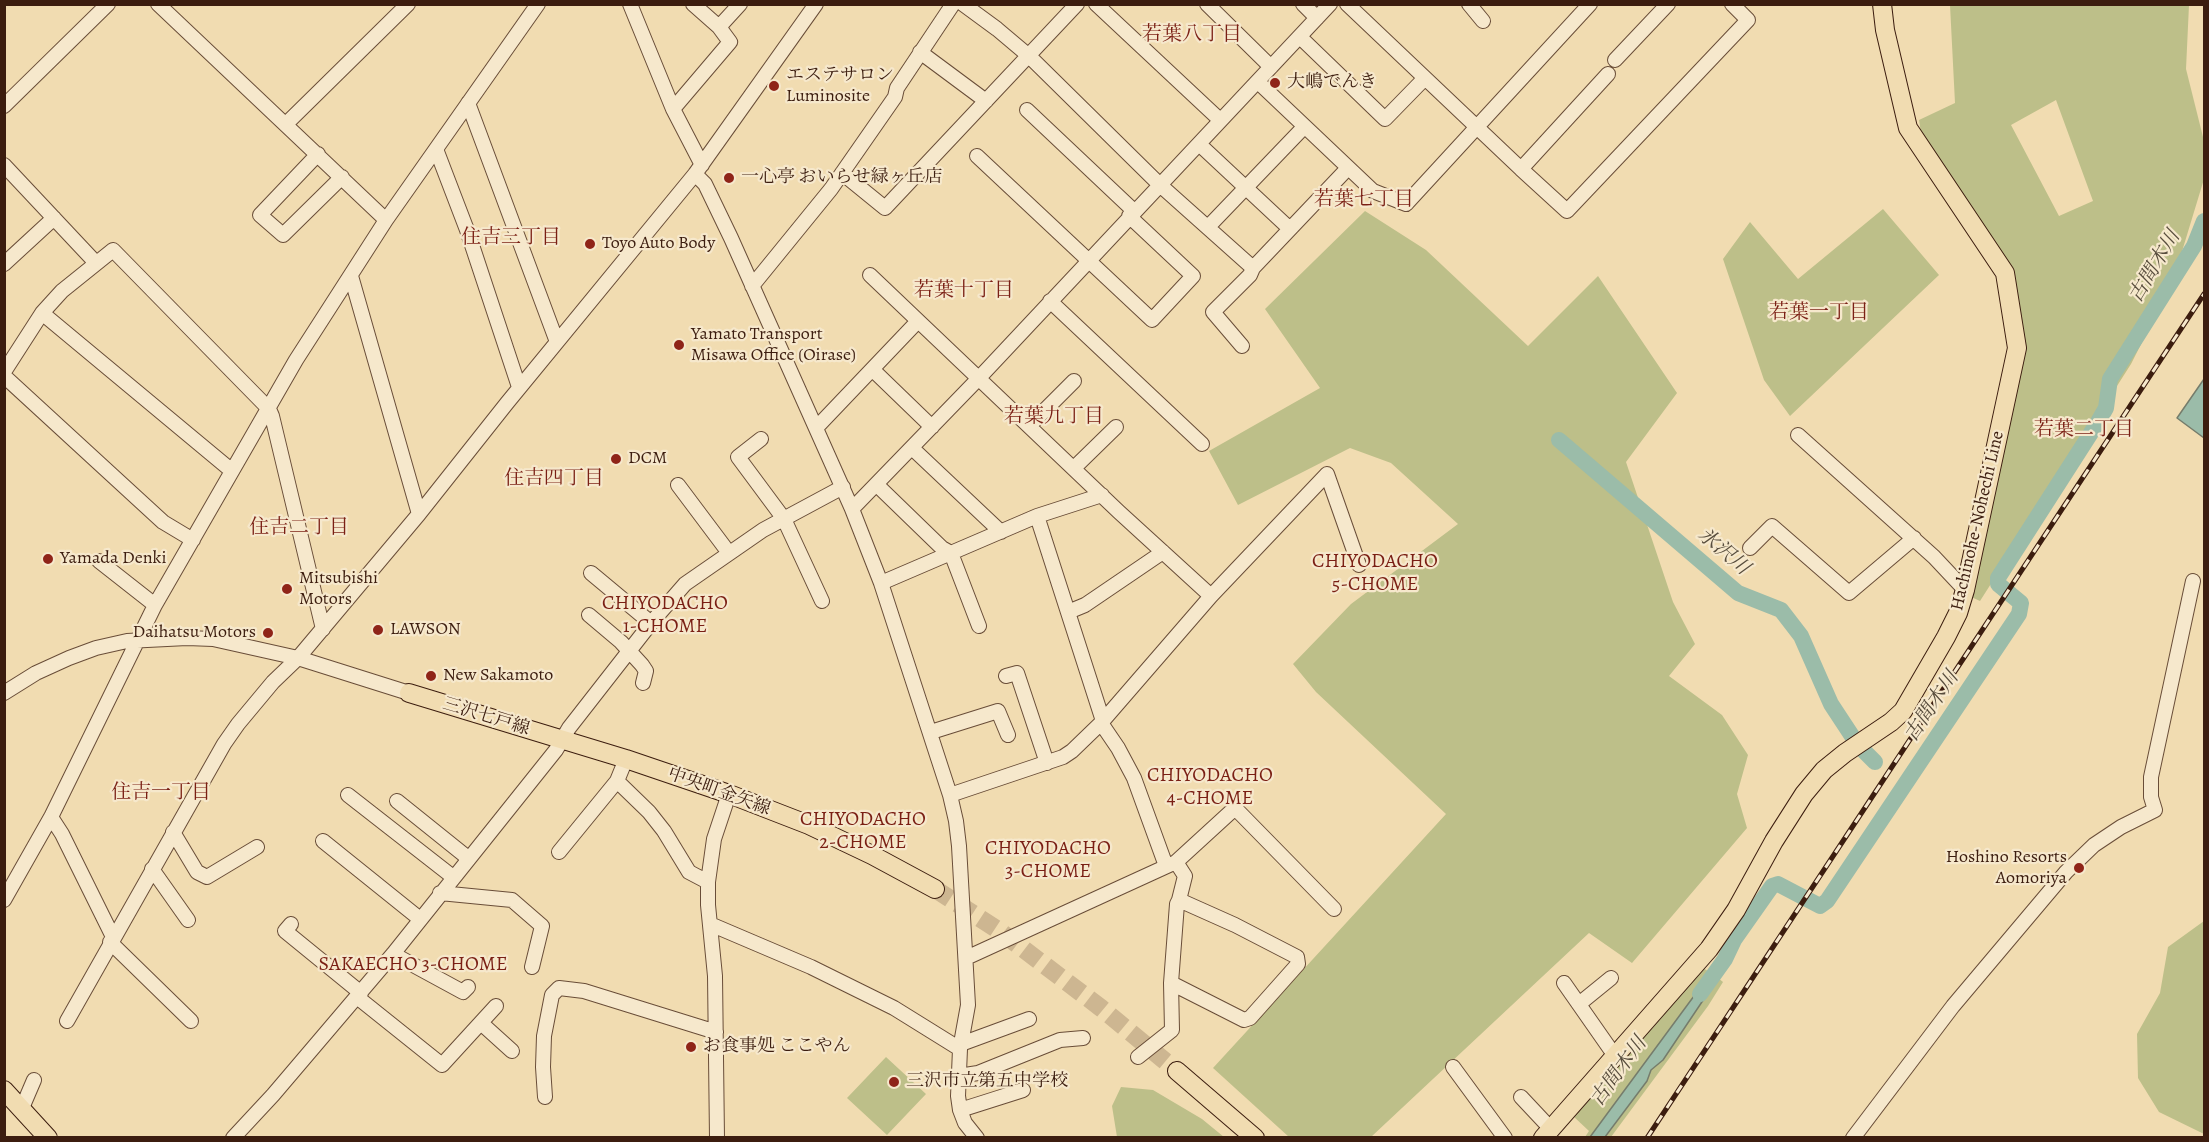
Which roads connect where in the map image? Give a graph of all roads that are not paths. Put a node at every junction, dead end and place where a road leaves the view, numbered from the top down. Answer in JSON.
{"nodes":[{"id":1,"x":108,"y":4,"type":"edge"},
{"id":2,"x":158,"y":4,"type":"edge"},
{"id":3,"x":408,"y":4,"type":"edge"},
{"id":4,"x":538,"y":4,"type":"edge"},
{"id":5,"x":630,"y":4,"type":"edge"},
{"id":6,"x":693,"y":4,"type":"edge"},
{"id":7,"x":740,"y":4,"type":"edge"},
{"id":8,"x":816,"y":4,"type":"edge"},
{"id":9,"x":953,"y":4,"type":"edge"},
{"id":10,"x":963,"y":4,"type":"edge"},
{"id":11,"x":1077,"y":4,"type":"edge"},
{"id":12,"x":1096,"y":4,"type":"edge"},
{"id":13,"x":1207,"y":4,"type":"edge"},
{"id":14,"x":1303,"y":4,"type":"edge"},
{"id":15,"x":1330,"y":4,"type":"edge"},
{"id":16,"x":1347,"y":4,"type":"edge"},
{"id":17,"x":1469,"y":4,"type":"edge"},
{"id":18,"x":1590,"y":4,"type":"edge"},
{"id":19,"x":1668,"y":4,"type":"edge"},
{"id":20,"x":1732,"y":4,"type":"edge"},
{"id":21,"x":1882,"y":4,"type":"edge"},
{"id":22,"x":1317,"y":18,"type":"junction"},
{"id":23,"x":1483,"y":21,"type":"dead end"},
{"id":24,"x":719,"y":27,"type":"junction"},
{"id":25,"x":1300,"y":37,"type":"junction"},
{"id":26,"x":920,"y":52,"type":"junction"},
{"id":27,"x":1029,"y":56,"type":"junction"},
{"id":28,"x":1614,"y":60,"type":"dead end"},
{"id":29,"x":1271,"y":67,"type":"junction"},
{"id":30,"x":1608,"y":74,"type":"dead end"},
{"id":31,"x":1425,"y":78,"type":"junction"},
{"id":32,"x":1257,"y":82,"type":"junction"},
{"id":33,"x":986,"y":101,"type":"junction"},
{"id":34,"x":468,"y":103,"type":"junction"},
{"id":35,"x":4,"y":106,"type":"edge"},
{"id":36,"x":673,"y":109,"type":"junction"},
{"id":37,"x":1027,"y":110,"type":"dead end"},
{"id":38,"x":1220,"y":120,"type":"junction"},
{"id":39,"x":286,"y":124,"type":"junction"},
{"id":40,"x":1478,"y":126,"type":"junction"},
{"id":41,"x":1305,"y":127,"type":"junction"},
{"id":42,"x":1199,"y":144,"type":"junction"},
{"id":43,"x":436,"y":149,"type":"junction"},
{"id":44,"x":318,"y":154,"type":"junction"},
{"id":45,"x":977,"y":156,"type":"dead end"},
{"id":46,"x":4,"y":165,"type":"edge"},
{"id":47,"x":1348,"y":168,"type":"junction"},
{"id":48,"x":1521,"y":169,"type":"junction"},
{"id":49,"x":699,"y":170,"type":"junction"},
{"id":50,"x":842,"y":173,"type":"junction"},
{"id":51,"x":342,"y":177,"type":"junction"},
{"id":52,"x":1160,"y":185,"type":"junction"},
{"id":53,"x":1246,"y":187,"type":"junction"},
{"id":54,"x":1132,"y":214,"type":"junction"},
{"id":55,"x":54,"y":218,"type":"junction"},
{"id":56,"x":386,"y":220,"type":"junction"},
{"id":57,"x":1208,"y":227,"type":"junction"},
{"id":58,"x":1290,"y":229,"type":"junction"},
{"id":59,"x":1089,"y":260,"type":"junction"},
{"id":60,"x":96,"y":263,"type":"junction"},
{"id":61,"x":4,"y":264,"type":"edge"},
{"id":62,"x":1253,"y":268,"type":"junction"},
{"id":63,"x":870,"y":275,"type":"dead end"},
{"id":64,"x":351,"y":276,"type":"junction"},
{"id":65,"x":752,"y":286,"type":"junction"},
{"id":66,"x":1050,"y":301,"type":"junction"},
{"id":67,"x":42,"y":313,"type":"junction"},
{"id":68,"x":918,"y":321,"type":"junction"},
{"id":69,"x":557,"y":342,"type":"junction"},
{"id":70,"x":1242,"y":346,"type":"dead end"},
{"id":71,"x":873,"y":370,"type":"junction"},
{"id":72,"x":4,"y":374,"type":"edge"},
{"id":73,"x":979,"y":378,"type":"junction"},
{"id":74,"x":1074,"y":381,"type":"dead end"},
{"id":75,"x":519,"y":387,"type":"junction"},
{"id":76,"x":269,"y":409,"type":"junction"},
{"id":77,"x":1029,"y":426,"type":"junction"},
{"id":78,"x":1116,"y":426,"type":"dead end"},
{"id":79,"x":817,"y":427,"type":"junction"},
{"id":80,"x":932,"y":427,"type":"junction"},
{"id":81,"x":1798,"y":435,"type":"dead end"},
{"id":82,"x":761,"y":439,"type":"dead end"},
{"id":83,"x":1202,"y":444,"type":"dead end"},
{"id":84,"x":912,"y":448,"type":"junction"},
{"id":85,"x":1074,"y":468,"type":"junction"},
{"id":86,"x":232,"y":471,"type":"junction"},
{"id":87,"x":678,"y":485,"type":"dead end"},
{"id":88,"x":877,"y":485,"type":"junction"},
{"id":89,"x":843,"y":487,"type":"junction"},
{"id":90,"x":1102,"y":495,"type":"junction"},
{"id":91,"x":852,"y":509,"type":"junction"},
{"id":92,"x":419,"y":514,"type":"junction"},
{"id":93,"x":1036,"y":516,"type":"junction"},
{"id":94,"x":784,"y":519,"type":"junction"},
{"id":95,"x":1001,"y":532,"type":"junction"},
{"id":96,"x":1914,"y":538,"type":"junction"},
{"id":97,"x":193,"y":540,"type":"junction"},
{"id":98,"x":1750,"y":548,"type":"dead end"},
{"id":99,"x":1163,"y":552,"type":"junction"},
{"id":100,"x":951,"y":553,"type":"junction"},
{"id":101,"x":729,"y":554,"type":"junction"},
{"id":102,"x":99,"y":561,"type":"dead end"},
{"id":103,"x":1359,"y":565,"type":"dead end"},
{"id":104,"x":591,"y":573,"type":"dead end"},
{"id":105,"x":2193,"y":581,"type":"dead end"},
{"id":106,"x":880,"y":582,"type":"junction"},
{"id":107,"x":1965,"y":590,"type":"junction"},
{"id":108,"x":1211,"y":596,"type":"junction"},
{"id":109,"x":822,"y":601,"type":"dead end"},
{"id":110,"x":155,"y":605,"type":"junction"},
{"id":111,"x":1068,"y":612,"type":"junction"},
{"id":112,"x":589,"y":615,"type":"dead end"},
{"id":113,"x":651,"y":623,"type":"junction"},
{"id":114,"x":979,"y":626,"type":"dead end"},
{"id":115,"x":323,"y":629,"type":"junction"},
{"id":116,"x":138,"y":641,"type":"junction"},
{"id":117,"x":629,"y":652,"type":"junction"},
{"id":118,"x":298,"y":658,"type":"junction"},
{"id":119,"x":1006,"y":676,"type":"dead end"},
{"id":120,"x":643,"y":683,"type":"dead end"},
{"id":121,"x":4,"y":693,"type":"edge"},
{"id":122,"x":409,"y":693,"type":"joint"},
{"id":123,"x":1102,"y":722,"type":"junction"},
{"id":124,"x":931,"y":732,"type":"junction"},
{"id":125,"x":1008,"y":735,"type":"dead end"},
{"id":126,"x":564,"y":740,"type":"junction"},
{"id":127,"x":626,"y":759,"type":"junction"},
{"id":128,"x":1047,"y":763,"type":"junction"},
{"id":129,"x":617,"y":781,"type":"junction"},
{"id":130,"x":729,"y":794,"type":"junction"},
{"id":131,"x":348,"y":795,"type":"dead end"},
{"id":132,"x":950,"y":795,"type":"junction"},
{"id":133,"x":397,"y":801,"type":"dead end"},
{"id":134,"x":51,"y":817,"type":"junction"},
{"id":135,"x":173,"y":832,"type":"junction"},
{"id":136,"x":322,"y":841,"type":"dead end"},
{"id":137,"x":257,"y":847,"type":"dead end"},
{"id":138,"x":559,"y":852,"type":"dead end"},
{"id":139,"x":468,"y":858,"type":"junction"},
{"id":140,"x":1171,"y":864,"type":"junction"},
{"id":141,"x":152,"y":869,"type":"junction"},
{"id":142,"x":453,"y":877,"type":"junction"},
{"id":143,"x":708,"y":882,"type":"junction"},
{"id":144,"x":935,"y":889,"type":"tunnel mouth"},
{"id":145,"x":440,"y":893,"type":"junction"},
{"id":146,"x":4,"y":900,"type":"edge"},
{"id":147,"x":1179,"y":900,"type":"junction"},
{"id":148,"x":1334,"y":909,"type":"dead end"},
{"id":149,"x":420,"y":919,"type":"junction"},
{"id":150,"x":188,"y":920,"type":"dead end"},
{"id":151,"x":291,"y":924,"type":"dead end"},
{"id":152,"x":710,"y":924,"type":"junction"},
{"id":153,"x":112,"y":940,"type":"junction"},
{"id":154,"x":393,"y":954,"type":"junction"},
{"id":155,"x":966,"y":958,"type":"junction"},
{"id":156,"x":532,"y":967,"type":"dead end"},
{"id":157,"x":1611,"y":978,"type":"dead end"},
{"id":158,"x":1171,"y":983,"type":"junction"},
{"id":159,"x":1564,"y":983,"type":"dead end"},
{"id":160,"x":468,"y":987,"type":"dead end"},
{"id":161,"x":359,"y":995,"type":"junction"},
{"id":162,"x":1579,"y":1004,"type":"junction"},
{"id":163,"x":496,"y":1006,"type":"dead end"},
{"id":164,"x":1029,"y":1018,"type":"dead end"},
{"id":165,"x":67,"y":1021,"type":"dead end"},
{"id":166,"x":191,"y":1021,"type":"dead end"},
{"id":167,"x":481,"y":1023,"type":"junction"},
{"id":168,"x":716,"y":1032,"type":"junction"},
{"id":169,"x":1083,"y":1038,"type":"dead end"},
{"id":170,"x":961,"y":1047,"type":"junction"},
{"id":171,"x":512,"y":1051,"type":"dead end"},
{"id":172,"x":1615,"y":1056,"type":"junction"},
{"id":173,"x":1138,"y":1057,"type":"dead end"},
{"id":174,"x":1453,"y":1067,"type":"dead end"},
{"id":175,"x":1177,"y":1071,"type":"tunnel mouth"},
{"id":176,"x":960,"y":1073,"type":"junction"},
{"id":177,"x":34,"y":1080,"type":"dead end"},
{"id":178,"x":4,"y":1090,"type":"edge"},
{"id":179,"x":1023,"y":1090,"type":"dead end"},
{"id":180,"x":545,"y":1097,"type":"dead end"},
{"id":181,"x":1521,"y":1097,"type":"dead end"},
{"id":182,"x":22,"y":1108,"type":"junction"},
{"id":183,"x":960,"y":1110,"type":"junction"},
{"id":184,"x":1547,"y":1133,"type":"edge"},
{"id":185,"x":48,"y":1137,"type":"edge"},
{"id":186,"x":233,"y":1137,"type":"edge"},
{"id":187,"x":717,"y":1137,"type":"edge"},
{"id":188,"x":977,"y":1137,"type":"edge"},
{"id":189,"x":1255,"y":1137,"type":"edge"},
{"id":190,"x":1505,"y":1137,"type":"edge"},
{"id":191,"x":1853,"y":1137,"type":"edge"}],
"edges":[{"from":1,"to":35,"type":"street"},
{"from":2,"to":39,"type":"street"},
{"from":3,"to":39,"type":"street"},
{"from":4,"to":34,"type":"street"},
{"from":5,"to":36,"type":"street"},
{"from":6,"to":24,"type":"street"},
{"from":7,"to":24,"type":"street"},
{"from":8,"to":49,"type":"street"},
{"from":9,"to":26,"type":"street"},
{"from":10,"to":27,"type":"street"},
{"from":11,"to":27,"type":"street"},
{"from":12,"to":38,"type":"street"},
{"from":13,"to":29,"type":"street"},
{"from":14,"to":22,"type":"street"},
{"from":15,"to":22,"type":"street"},
{"from":16,"to":31,"type":"street"},
{"from":17,"to":23,"type":"street"},
{"from":18,"to":40,"type":"street"},
{"from":19,"to":28,"type":"street"},
{"from":20,"to":48,"type":"street"},
{"from":21,"to":107,"type":"main road","name":"Hachinohe-Nohechi Line"},
{"from":22,"to":25,"type":"street"},
{"from":24,"to":36,"type":"street"},
{"from":25,"to":29,"type":"street"},
{"from":25,"to":31,"type":"street"},
{"from":26,"to":33,"type":"street"},
{"from":26,"to":50,"type":"street"},
{"from":27,"to":33,"type":"street"},
{"from":27,"to":52,"type":"street"},
{"from":29,"to":32,"type":"street"},
{"from":30,"to":48,"type":"street"},
{"from":31,"to":40,"type":"street"},
{"from":32,"to":38,"type":"street"},
{"from":32,"to":41,"type":"street"},
{"from":33,"to":50,"type":"street"},
{"from":34,"to":43,"type":"street"},
{"from":34,"to":69,"type":"street"},
{"from":36,"to":49,"type":"street"},
{"from":37,"to":54,"type":"street"},
{"from":38,"to":42,"type":"street"},
{"from":39,"to":44,"type":"street"},
{"from":40,"to":47,"type":"street"},
{"from":40,"to":48,"type":"street"},
{"from":41,"to":47,"type":"street"},
{"from":41,"to":53,"type":"street"},
{"from":42,"to":52,"type":"street"},
{"from":42,"to":53,"type":"street"},
{"from":43,"to":56,"type":"street"},
{"from":43,"to":75,"type":"street"},
{"from":44,"to":51,"type":"street"},
{"from":44,"to":51,"type":"street"},
{"from":45,"to":59,"type":"street"},
{"from":46,"to":55,"type":"street"},
{"from":47,"to":58,"type":"street"},
{"from":49,"to":65,"type":"street"},
{"from":49,"to":69,"type":"street"},
{"from":50,"to":65,"type":"street"},
{"from":51,"to":56,"type":"street"},
{"from":52,"to":54,"type":"street"},
{"from":52,"to":57,"type":"street"},
{"from":53,"to":57,"type":"street"},
{"from":53,"to":58,"type":"street"},
{"from":54,"to":59,"type":"street"},
{"from":54,"to":59,"type":"street"},
{"from":55,"to":60,"type":"street"},
{"from":55,"to":61,"type":"street"},
{"from":56,"to":64,"type":"street"},
{"from":57,"to":62,"type":"street"},
{"from":58,"to":62,"type":"street"},
{"from":59,"to":66,"type":"street"},
{"from":60,"to":67,"type":"street"},
{"from":60,"to":76,"type":"street"},
{"from":62,"to":70,"type":"street"},
{"from":63,"to":68,"type":"street"},
{"from":64,"to":76,"type":"street"},
{"from":64,"to":92,"type":"street"},
{"from":65,"to":79,"type":"street"},
{"from":66,"to":73,"type":"street"},
{"from":66,"to":83,"type":"street"},
{"from":67,"to":72,"type":"street"},
{"from":67,"to":86,"type":"street"},
{"from":68,"to":71,"type":"street"},
{"from":68,"to":73,"type":"street"},
{"from":69,"to":75,"type":"street"},
{"from":71,"to":79,"type":"street"},
{"from":71,"to":80,"type":"street"},
{"from":72,"to":97,"type":"street"},
{"from":73,"to":77,"type":"street"},
{"from":73,"to":80,"type":"street"},
{"from":74,"to":77,"type":"street"},
{"from":75,"to":92,"type":"street"},
{"from":76,"to":86,"type":"street"},
{"from":76,"to":115,"type":"street"},
{"from":77,"to":85,"type":"street"},
{"from":78,"to":85,"type":"street"},
{"from":79,"to":89,"type":"street"},
{"from":80,"to":84,"type":"street"},
{"from":81,"to":96,"type":"street"},
{"from":82,"to":94,"type":"street"},
{"from":84,"to":88,"type":"street"},
{"from":84,"to":95,"type":"street"},
{"from":85,"to":90,"type":"street"},
{"from":86,"to":97,"type":"street"},
{"from":87,"to":101,"type":"street"},
{"from":88,"to":91,"type":"street"},
{"from":88,"to":100,"type":"street"},
{"from":89,"to":91,"type":"street"},
{"from":89,"to":94,"type":"street"},
{"from":90,"to":93,"type":"street"},
{"from":90,"to":99,"type":"street"},
{"from":91,"to":106,"type":"street"},
{"from":92,"to":115,"type":"street"},
{"from":93,"to":95,"type":"street"},
{"from":93,"to":111,"type":"street"},
{"from":94,"to":101,"type":"street"},
{"from":94,"to":109,"type":"street"},
{"from":95,"to":100,"type":"street"},
{"from":96,"to":98,"type":"street"},
{"from":96,"to":107,"type":"street"},
{"from":97,"to":110,"type":"street"},
{"from":99,"to":108,"type":"street"},
{"from":99,"to":111,"type":"street"},
{"from":100,"to":106,"type":"street"},
{"from":100,"to":114,"type":"street"},
{"from":101,"to":113,"type":"street"},
{"from":102,"to":110,"type":"street"},
{"from":103,"to":108,"type":"street"},
{"from":104,"to":113,"type":"street"},
{"from":105,"to":191,"type":"street"},
{"from":106,"to":124,"type":"street"},
{"from":107,"to":172,"type":"main road","name":"Hachinohe-Nohechi Line"},
{"from":108,"to":123,"type":"street"},
{"from":110,"to":116,"type":"street"},
{"from":111,"to":123,"type":"street"},
{"from":112,"to":117,"type":"street"},
{"from":113,"to":117,"type":"street"},
{"from":115,"to":118,"type":"street"},
{"from":116,"to":118,"type":"street"},
{"from":116,"to":121,"type":"street"},
{"from":116,"to":134,"type":"street"},
{"from":117,"to":120,"type":"street"},
{"from":117,"to":126,"type":"street"},
{"from":118,"to":122,"type":"street"},
{"from":118,"to":135,"type":"street"},
{"from":119,"to":128,"type":"street"},
{"from":122,"to":126,"type":"main road","name":"三沢七戸線"},
{"from":123,"to":128,"type":"street"},
{"from":123,"to":140,"type":"street"},
{"from":124,"to":125,"type":"street"},
{"from":124,"to":132,"type":"street"},
{"from":126,"to":127,"type":"main road","name":"中央町金矢線"},
{"from":126,"to":139,"type":"street"},
{"from":127,"to":129,"type":"street"},
{"from":127,"to":130,"type":"main road","name":"中央町金矢線"},
{"from":128,"to":132,"type":"street"},
{"from":129,"to":138,"type":"street"},
{"from":129,"to":143,"type":"street"},
{"from":130,"to":143,"type":"street"},
{"from":130,"to":144,"type":"main road","name":"中央町金矢線"},
{"from":131,"to":142,"type":"street"},
{"from":132,"to":155,"type":"street"},
{"from":133,"to":139,"type":"street"},
{"from":134,"to":146,"type":"street"},
{"from":134,"to":153,"type":"street"},
{"from":135,"to":137,"type":"street"},
{"from":135,"to":141,"type":"street"},
{"from":136,"to":149,"type":"street"},
{"from":139,"to":142,"type":"street"},
{"from":140,"to":147,"type":"street"},
{"from":140,"to":148,"type":"street"},
{"from":140,"to":155,"type":"street"},
{"from":141,"to":150,"type":"street"},
{"from":141,"to":153,"type":"street"},
{"from":142,"to":145,"type":"street"},
{"from":143,"to":152,"type":"street"},
{"from":145,"to":149,"type":"street"},
{"from":145,"to":156,"type":"street"},
{"from":147,"to":158,"type":"street"},
{"from":147,"to":158,"type":"street"},
{"from":149,"to":154,"type":"street"},
{"from":151,"to":161,"type":"street"},
{"from":152,"to":168,"type":"street"},
{"from":152,"to":170,"type":"street"},
{"from":153,"to":165,"type":"street"},
{"from":153,"to":166,"type":"street"},
{"from":154,"to":160,"type":"street"},
{"from":154,"to":161,"type":"street"},
{"from":155,"to":170,"type":"street"},
{"from":157,"to":162,"type":"street"},
{"from":158,"to":173,"type":"street"},
{"from":159,"to":162,"type":"street"},
{"from":161,"to":167,"type":"street"},
{"from":161,"to":186,"type":"street"},
{"from":162,"to":172,"type":"street"},
{"from":163,"to":167,"type":"street"},
{"from":164,"to":170,"type":"street"},
{"from":167,"to":171,"type":"street"},
{"from":168,"to":180,"type":"street"},
{"from":168,"to":187,"type":"street"},
{"from":169,"to":176,"type":"street"},
{"from":170,"to":176,"type":"street"},
{"from":172,"to":184,"type":"main road","name":"Hachinohe-Nohechi Line"},
{"from":174,"to":190,"type":"street"},
{"from":175,"to":189,"type":"main road"},
{"from":176,"to":183,"type":"street"},
{"from":177,"to":182,"type":"street"},
{"from":178,"to":182,"type":"main road"},
{"from":179,"to":183,"type":"street"},
{"from":181,"to":184,"type":"street"},
{"from":182,"to":185,"type":"main road"},
{"from":183,"to":188,"type":"street"}]}
